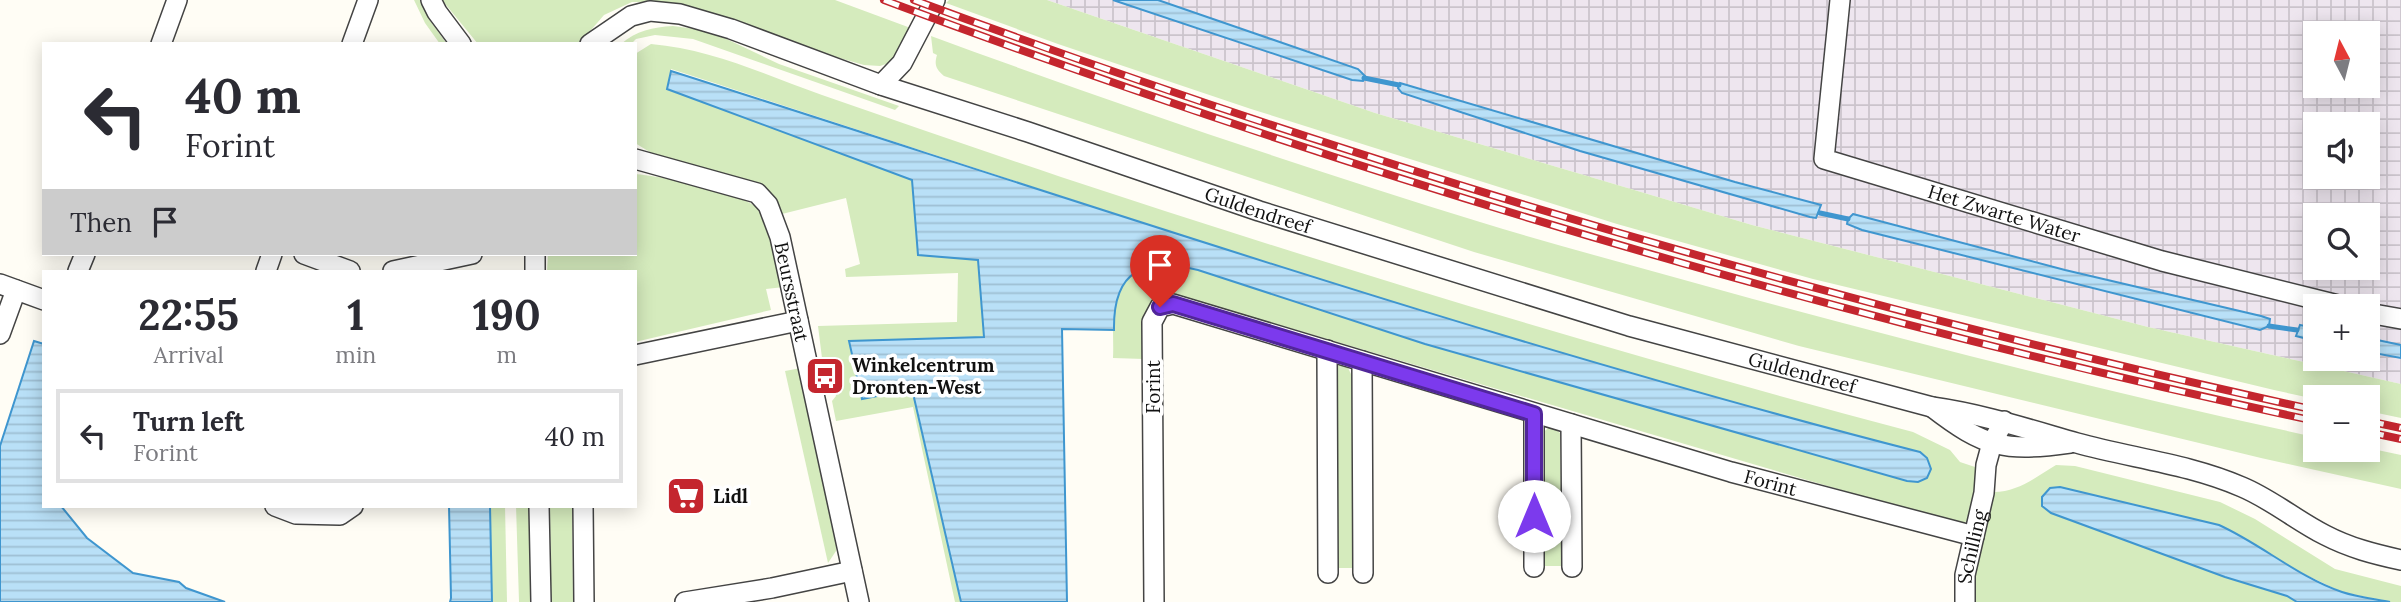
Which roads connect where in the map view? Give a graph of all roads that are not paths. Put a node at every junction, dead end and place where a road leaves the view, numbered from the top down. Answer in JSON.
{"nodes":[{"id":1,"x":177,"y":0,"type":"edge"},
{"id":2,"x":368,"y":0,"type":"edge"},
{"id":3,"x":431,"y":0,"type":"edge"},
{"id":4,"x":935,"y":0,"type":"edge"},
{"id":5,"x":1840,"y":0,"type":"edge"},
{"id":6,"x":162,"y":42,"type":"edge"},
{"id":7,"x":353,"y":42,"type":"edge"},
{"id":8,"x":460,"y":42,"type":"edge"},
{"id":9,"x":594,"y":42,"type":"edge"},
{"id":10,"x":881,"y":85,"type":"junction"},
{"id":11,"x":637,"y":160,"type":"edge"},
{"id":12,"x":309,"y":256,"type":"edge"},
{"id":13,"x":463,"y":256,"type":"edge"},
{"id":14,"x":347,"y":270,"type":"edge"},
{"id":15,"x":398,"y":270,"type":"edge"},
{"id":16,"x":8,"y":287,"type":"edge"},
{"id":17,"x":2303,"y":296,"type":"edge"},
{"id":18,"x":42,"y":299,"type":"edge"},
{"id":19,"x":2380,"y":316,"type":"edge"},
{"id":20,"x":2401,"y":320,"type":"edge"},
{"id":21,"x":798,"y":321,"type":"junction"},
{"id":22,"x":0,"y":334,"type":"edge"},
{"id":23,"x":1327,"y":350,"type":"junction"},
{"id":24,"x":637,"y":355,"type":"edge"},
{"id":25,"x":1362,"y":361,"type":"junction"},
{"id":26,"x":1931,"y":407,"type":"junction"},
{"id":27,"x":1534,"y":414,"type":"junction"},
{"id":28,"x":2004,"y":421,"type":"junction"},
{"id":29,"x":1572,"y":424,"type":"junction"},
{"id":30,"x":2076,"y":442,"type":"junction"},
{"id":31,"x":1998,"y":445,"type":"junction"},
{"id":32,"x":280,"y":508,"type":"edge"},
{"id":33,"x":350,"y":508,"type":"edge"},
{"id":34,"x":539,"y":508,"type":"edge"},
{"id":35,"x":583,"y":508,"type":"edge"},
{"id":36,"x":1973,"y":536,"type":"junction"},
{"id":37,"x":2401,"y":560,"type":"edge"},
{"id":38,"x":1534,"y":567,"type":"dead end"},
{"id":39,"x":1572,"y":567,"type":"dead end"},
{"id":40,"x":852,"y":571,"type":"junction"},
{"id":41,"x":1328,"y":573,"type":"dead end"},
{"id":42,"x":1363,"y":573,"type":"dead end"},
{"id":43,"x":542,"y":602,"type":"edge"},
{"id":44,"x":584,"y":602,"type":"edge"},
{"id":45,"x":685,"y":602,"type":"edge"},
{"id":46,"x":859,"y":602,"type":"edge"},
{"id":47,"x":1154,"y":602,"type":"edge"},
{"id":48,"x":1965,"y":602,"type":"edge"}],
"edges":[{"from":1,"to":6,"type":"street"},
{"from":2,"to":7,"type":"street"},
{"from":3,"to":8,"type":"street"},
{"from":4,"to":10,"type":"street"},
{"from":5,"to":17,"type":"street","name":"Het Zwarte Water"},
{"from":9,"to":10,"type":"street","name":"Guldendreef"},
{"from":10,"to":26,"type":"street","name":"Guldendreef"},
{"from":11,"to":21,"type":"street","name":"Beursstraat"},
{"from":12,"to":14,"type":"street"},
{"from":13,"to":15,"type":"street"},
{"from":16,"to":18,"type":"street"},
{"from":16,"to":22,"type":"street"},
{"from":19,"to":20,"type":"street"},
{"from":21,"to":24,"type":"street"},
{"from":21,"to":40,"type":"street","name":"Beursstraat"},
{"from":23,"to":25,"type":"street","name":"Forint"},
{"from":23,"to":41,"type":"street"},
{"from":23,"to":47,"type":"street","name":"Forint"},
{"from":25,"to":27,"type":"street","name":"Forint"},
{"from":25,"to":42,"type":"street"},
{"from":26,"to":28,"type":"street","name":"Guldendreef"},
{"from":26,"to":31,"type":"street","name":"Guldendreef"},
{"from":27,"to":29,"type":"street","name":"Forint"},
{"from":27,"to":38,"type":"street"},
{"from":28,"to":30,"type":"street","name":"Guldendreef"},
{"from":28,"to":31,"type":"street","name":"Schilling"},
{"from":29,"to":36,"type":"street","name":"Forint"},
{"from":29,"to":39,"type":"street"},
{"from":30,"to":31,"type":"street","name":"Guldendreef"},
{"from":30,"to":37,"type":"street","name":"Guldendreef"},
{"from":31,"to":36,"type":"street","name":"Schilling"},
{"from":32,"to":33,"type":"street"},
{"from":34,"to":43,"type":"street"},
{"from":35,"to":44,"type":"street"},
{"from":36,"to":48,"type":"street","name":"Schilling"},
{"from":40,"to":45,"type":"street"},
{"from":40,"to":46,"type":"street","name":"Beursstraat"}]}
